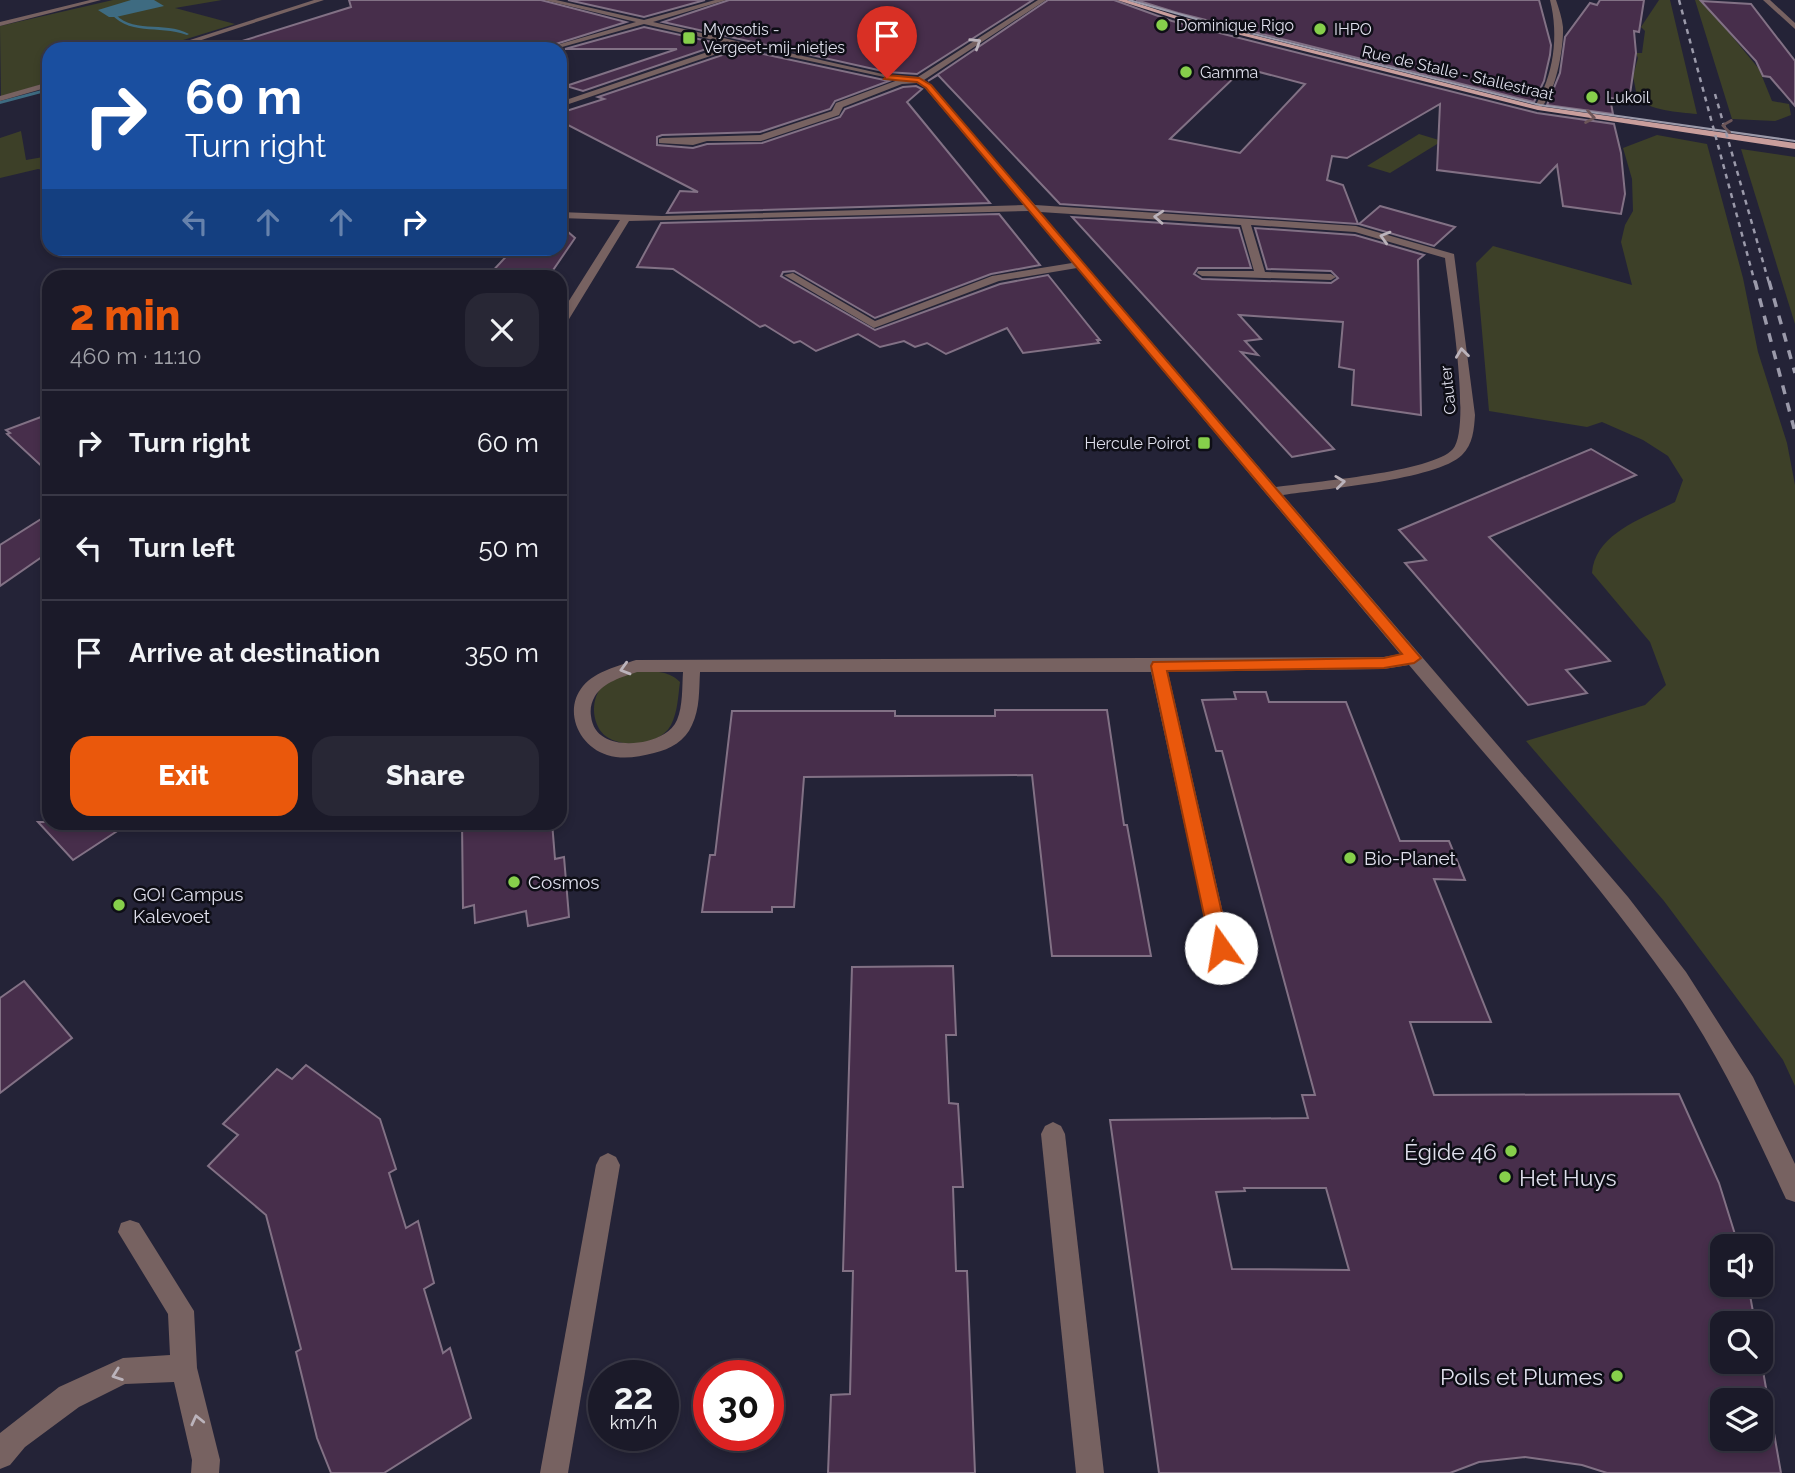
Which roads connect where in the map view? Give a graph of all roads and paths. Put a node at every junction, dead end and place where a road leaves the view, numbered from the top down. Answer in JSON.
{"nodes":[{"id":1,"x":98,"y":0,"type":"edge"},
{"id":2,"x":321,"y":0,"type":"edge"},
{"id":3,"x":547,"y":0,"type":"edge"},
{"id":4,"x":723,"y":0,"type":"edge"},
{"id":5,"x":1043,"y":0,"type":"edge"},
{"id":6,"x":1119,"y":0,"type":"edge"},
{"id":7,"x":1146,"y":0,"type":"edge"},
{"id":8,"x":1553,"y":0,"type":"edge"},
{"id":9,"x":1766,"y":0,"type":"edge"},
{"id":10,"x":643,"y":22,"type":"junction"},
{"id":11,"x":0,"y":23,"type":"edge"},
{"id":12,"x":1795,"y":27,"type":"edge"},
{"id":13,"x":188,"y":42,"type":"edge"},
{"id":14,"x":567,"y":43,"type":"edge"},
{"id":15,"x":738,"y":44,"type":"junction"},
{"id":16,"x":919,"y":80,"type":"junction"},
{"id":17,"x":42,"y":86,"type":"edge"},
{"id":18,"x":0,"y":99,"type":"edge"},
{"id":19,"x":1544,"y":100,"type":"junction"},
{"id":20,"x":567,"y":103,"type":"edge"},
{"id":21,"x":1538,"y":108,"type":"junction"},
{"id":22,"x":1714,"y":124,"type":"dead end"},
{"id":23,"x":662,"y":141,"type":"dead end"},
{"id":24,"x":1795,"y":146,"type":"edge"},
{"id":25,"x":1031,"y":208,"type":"junction"},
{"id":26,"x":567,"y":215,"type":"edge"},
{"id":27,"x":626,"y":218,"type":"junction"},
{"id":28,"x":1245,"y":221,"type":"junction"},
{"id":29,"x":1079,"y":265,"type":"junction"},
{"id":30,"x":1202,"y":273,"type":"dead end"},
{"id":31,"x":1260,"y":274,"type":"junction"},
{"id":32,"x":789,"y":275,"type":"dead end"},
{"id":33,"x":1331,"y":277,"type":"dead end"},
{"id":34,"x":567,"y":313,"type":"edge"},
{"id":35,"x":1272,"y":492,"type":"junction"},
{"id":36,"x":1414,"y":658,"type":"junction"},
{"id":37,"x":692,"y":666,"type":"junction"},
{"id":38,"x":1158,"y":666,"type":"junction"},
{"id":39,"x":1221,"y":948,"type":"dead end"},
{"id":40,"x":1053,"y":1134,"type":"dead end"},
{"id":41,"x":608,"y":1166,"type":"dead end"},
{"id":42,"x":1795,"y":1190,"type":"edge"},
{"id":43,"x":130,"y":1232,"type":"dead end"},
{"id":44,"x":184,"y":1368,"type":"junction"},
{"id":45,"x":0,"y":1455,"type":"edge"},
{"id":46,"x":205,"y":1473,"type":"edge"},
{"id":47,"x":554,"y":1473,"type":"edge"},
{"id":48,"x":1090,"y":1473,"type":"edge"}],
"edges":[{"from":1,"to":11,"type":"street"},
{"from":2,"to":13,"type":"street"},
{"from":3,"to":10,"type":"street"},
{"from":4,"to":10,"type":"street"},
{"from":16,"to":5,"type":"street","one_way":true},
{"from":6,"to":21,"type":"main road","name":"Rue de Stalle - Stallestraat"},
{"from":7,"to":19,"type":"main road","name":"Rue de Stalle - Stallestraat"},
{"from":8,"to":19,"type":"street"},
{"from":9,"to":12,"type":"street"},
{"from":10,"to":14,"type":"street"},
{"from":10,"to":15,"type":"street"},
{"from":15,"to":16,"type":"street"},
{"from":15,"to":20,"type":"street"},
{"from":16,"to":23,"type":"street"},
{"from":16,"to":25,"type":"street"},
{"from":17,"to":18,"type":"street"},
{"from":19,"to":21,"type":"street"},
{"from":19,"to":22,"type":"main road","name":"Rue de Stalle - Stallestraat"},
{"from":21,"to":24,"type":"main road","name":"Rue de Stalle - Stallestraat","one_way":true},
{"from":25,"to":27,"type":"street"},
{"from":28,"to":25,"type":"street","one_way":true},
{"from":25,"to":29,"type":"street"},
{"from":26,"to":27,"type":"street"},
{"from":27,"to":34,"type":"street"},
{"from":28,"to":31,"type":"street"},
{"from":35,"to":28,"type":"street","name":"Cauter","one_way":true},
{"from":29,"to":32,"type":"street"},
{"from":29,"to":35,"type":"street"},
{"from":30,"to":31,"type":"street"},
{"from":31,"to":33,"type":"street"},
{"from":35,"to":36,"type":"street"},
{"from":36,"to":38,"type":"street"},
{"from":36,"to":42,"type":"street"},
{"from":37,"to":37,"type":"street","one_way":true},
{"from":37,"to":38,"type":"street"},
{"from":38,"to":39,"type":"street"},
{"from":40,"to":48,"type":"street"},
{"from":41,"to":47,"type":"street"},
{"from":43,"to":44,"type":"street"},
{"from":44,"to":45,"type":"street","one_way":true},
{"from":46,"to":44,"type":"street","one_way":true}]}
